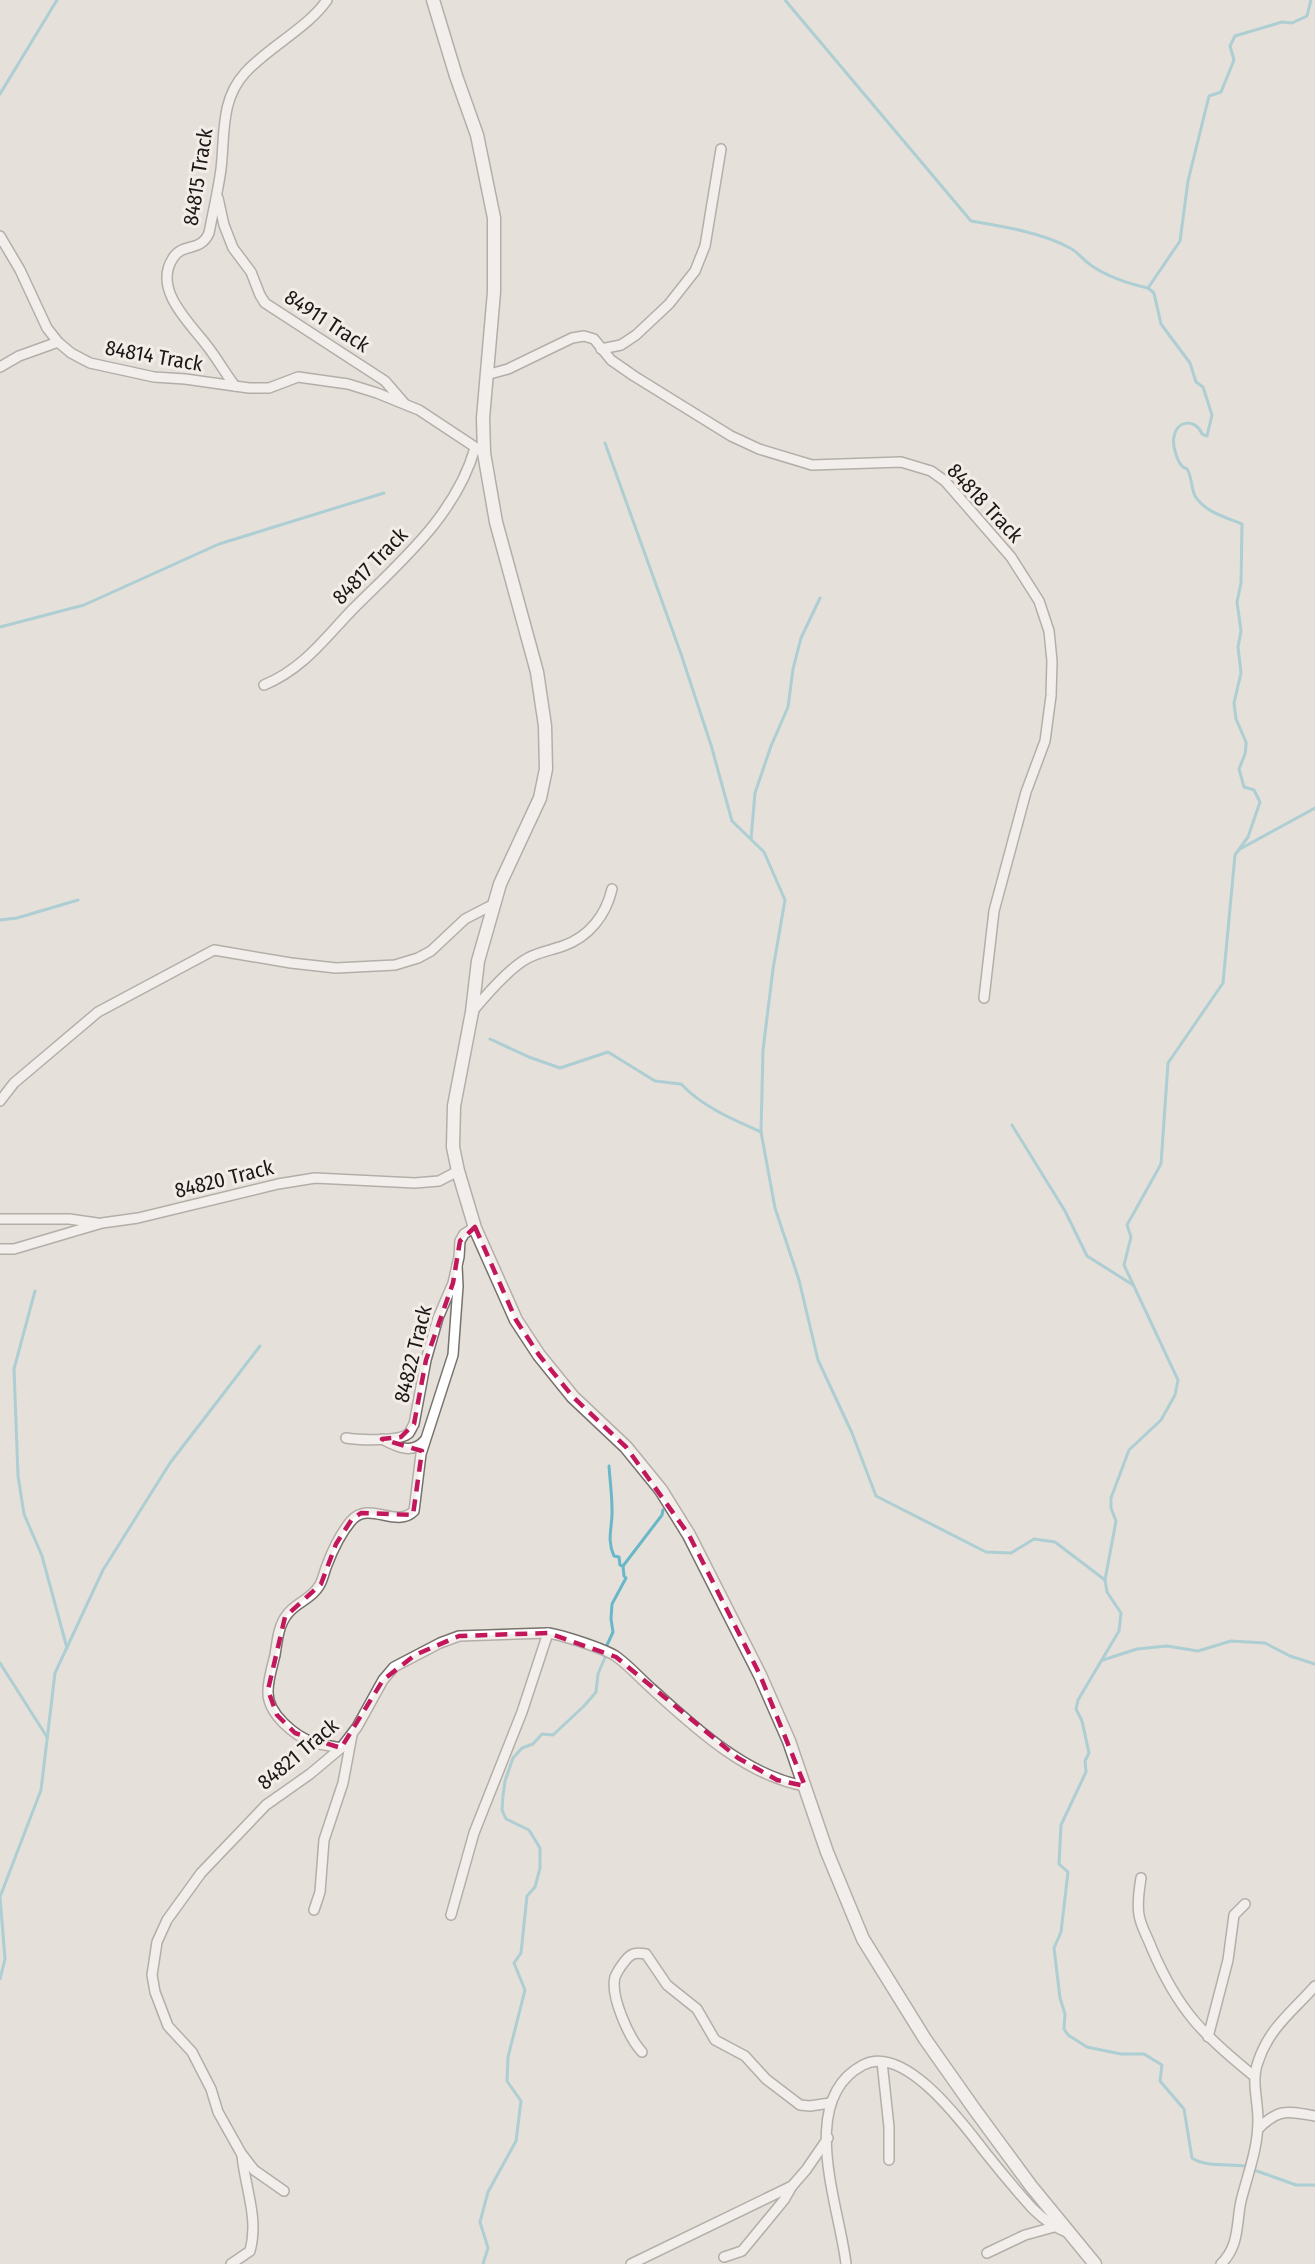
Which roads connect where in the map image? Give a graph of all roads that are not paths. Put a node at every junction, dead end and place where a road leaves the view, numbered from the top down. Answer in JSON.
{"nodes":[{"id":1,"x":327,"y":0,"type":"edge"},
{"id":2,"x":433,"y":0,"type":"edge"},
{"id":3,"x":721,"y":149,"type":"dead end"},
{"id":4,"x":217,"y":195,"type":"junction"},
{"id":5,"x":0,"y":236,"type":"edge"},
{"id":6,"x":58,"y":342,"type":"junction"},
{"id":7,"x":601,"y":349,"type":"junction"},
{"id":8,"x":0,"y":368,"type":"edge"},
{"id":9,"x":486,"y":375,"type":"junction"},
{"id":10,"x":235,"y":386,"type":"junction"},
{"id":11,"x":404,"y":403,"type":"junction"},
{"id":12,"x":480,"y":450,"type":"junction"},
{"id":13,"x":264,"y":685,"type":"dead end"},
{"id":14,"x":612,"y":889,"type":"dead end"},
{"id":15,"x":494,"y":904,"type":"junction"},
{"id":16,"x":984,"y":998,"type":"dead end"},
{"id":17,"x":472,"y":1012,"type":"junction"},
{"id":18,"x":0,"y":1101,"type":"edge"},
{"id":19,"x":458,"y":1171,"type":"junction"},
{"id":20,"x":0,"y":1219,"type":"edge"},
{"id":21,"x":102,"y":1223,"type":"junction"},
{"id":22,"x":475,"y":1227,"type":"junction"},
{"id":23,"x":0,"y":1249,"type":"edge"},
{"id":24,"x":457,"y":1266,"type":"junction"},
{"id":25,"x":346,"y":1438,"type":"dead end"},
{"id":26,"x":382,"y":1439,"type":"junction"},
{"id":27,"x":425,"y":1440,"type":"junction"},
{"id":28,"x":548,"y":1633,"type":"junction"},
{"id":29,"x":352,"y":1735,"type":"junction"},
{"id":30,"x":341,"y":1748,"type":"junction"},
{"id":31,"x":805,"y":1786,"type":"junction"},
{"id":32,"x":1141,"y":1878,"type":"dead end"},
{"id":33,"x":1245,"y":1904,"type":"dead end"},
{"id":34,"x":314,"y":1910,"type":"dead end"},
{"id":35,"x":451,"y":1915,"type":"dead end"},
{"id":36,"x":1315,"y":1986,"type":"edge"},
{"id":37,"x":1208,"y":2037,"type":"junction"},
{"id":38,"x":642,"y":2052,"type":"dead end"},
{"id":39,"x":882,"y":2062,"type":"junction"},
{"id":40,"x":1254,"y":2076,"type":"junction"},
{"id":41,"x":830,"y":2103,"type":"junction"},
{"id":42,"x":1315,"y":2116,"type":"edge"},
{"id":43,"x":1258,"y":2129,"type":"junction"},
{"id":44,"x":828,"y":2138,"type":"junction"},
{"id":45,"x":241,"y":2153,"type":"junction"},
{"id":46,"x":889,"y":2160,"type":"dead end"},
{"id":47,"x":792,"y":2186,"type":"junction"},
{"id":48,"x":284,"y":2191,"type":"dead end"},
{"id":49,"x":1054,"y":2227,"type":"junction"},
{"id":50,"x":1069,"y":2233,"type":"junction"},
{"id":51,"x":987,"y":2253,"type":"dead end"},
{"id":52,"x":724,"y":2257,"type":"dead end"},
{"id":53,"x":231,"y":2264,"type":"edge"},
{"id":54,"x":631,"y":2264,"type":"edge"},
{"id":55,"x":846,"y":2264,"type":"edge"},
{"id":56,"x":1095,"y":2264,"type":"edge"},
{"id":57,"x":1221,"y":2264,"type":"edge"}],
"edges":[{"from":1,"to":4,"type":"street","name":"84815 Track"},
{"from":2,"to":9,"type":"street"},
{"from":3,"to":7,"type":"street"},
{"from":4,"to":10,"type":"street","name":"84815 Track"},
{"from":4,"to":11,"type":"street","name":"84911 Track"},
{"from":5,"to":6,"type":"street","name":"84814 Track"},
{"from":6,"to":8,"type":"street"},
{"from":6,"to":10,"type":"street","name":"84814 Track"},
{"from":7,"to":9,"type":"street","name":"84818 Track"},
{"from":7,"to":16,"type":"street","name":"84818 Track"},
{"from":9,"to":12,"type":"street"},
{"from":10,"to":11,"type":"street","name":"84814 Track"},
{"from":11,"to":12,"type":"street"},
{"from":12,"to":13,"type":"street","name":"84817 Track"},
{"from":12,"to":15,"type":"street"},
{"from":14,"to":17,"type":"street"},
{"from":15,"to":17,"type":"street"},
{"from":15,"to":18,"type":"street"},
{"from":17,"to":19,"type":"street"},
{"from":19,"to":21,"type":"street","name":"84820 Track"},
{"from":19,"to":22,"type":"street"},
{"from":20,"to":21,"type":"street"},
{"from":21,"to":23,"type":"street","name":"84820 Track"},
{"from":22,"to":24,"type":"street","name":"84822 Track"},
{"from":22,"to":31,"type":"street"},
{"from":24,"to":26,"type":"street","name":"84822 Track"},
{"from":24,"to":27,"type":"street"},
{"from":25,"to":26,"type":"street","name":"84822 Track"},
{"from":26,"to":27,"type":"street"},
{"from":27,"to":30,"type":"street"},
{"from":28,"to":29,"type":"street","name":"84821 Track"},
{"from":28,"to":31,"type":"street","name":"84821 Track"},
{"from":28,"to":35,"type":"street"},
{"from":29,"to":30,"type":"street","name":"84821 Track"},
{"from":29,"to":34,"type":"street"},
{"from":30,"to":45,"type":"street","name":"84821 Track"},
{"from":31,"to":50,"type":"street"},
{"from":32,"to":37,"type":"street"},
{"from":33,"to":37,"type":"street"},
{"from":36,"to":40,"type":"street"},
{"from":37,"to":40,"type":"street"},
{"from":38,"to":41,"type":"street"},
{"from":39,"to":41,"type":"street"},
{"from":39,"to":46,"type":"street"},
{"from":39,"to":49,"type":"street"},
{"from":40,"to":43,"type":"street"},
{"from":41,"to":44,"type":"street"},
{"from":42,"to":43,"type":"street"},
{"from":43,"to":57,"type":"street"},
{"from":44,"to":47,"type":"street"},
{"from":44,"to":55,"type":"street"},
{"from":45,"to":48,"type":"street","name":"84821 Track"},
{"from":45,"to":53,"type":"street"},
{"from":47,"to":52,"type":"street"},
{"from":47,"to":54,"type":"street"},
{"from":49,"to":50,"type":"street"},
{"from":49,"to":51,"type":"street"},
{"from":50,"to":56,"type":"street"}]}
